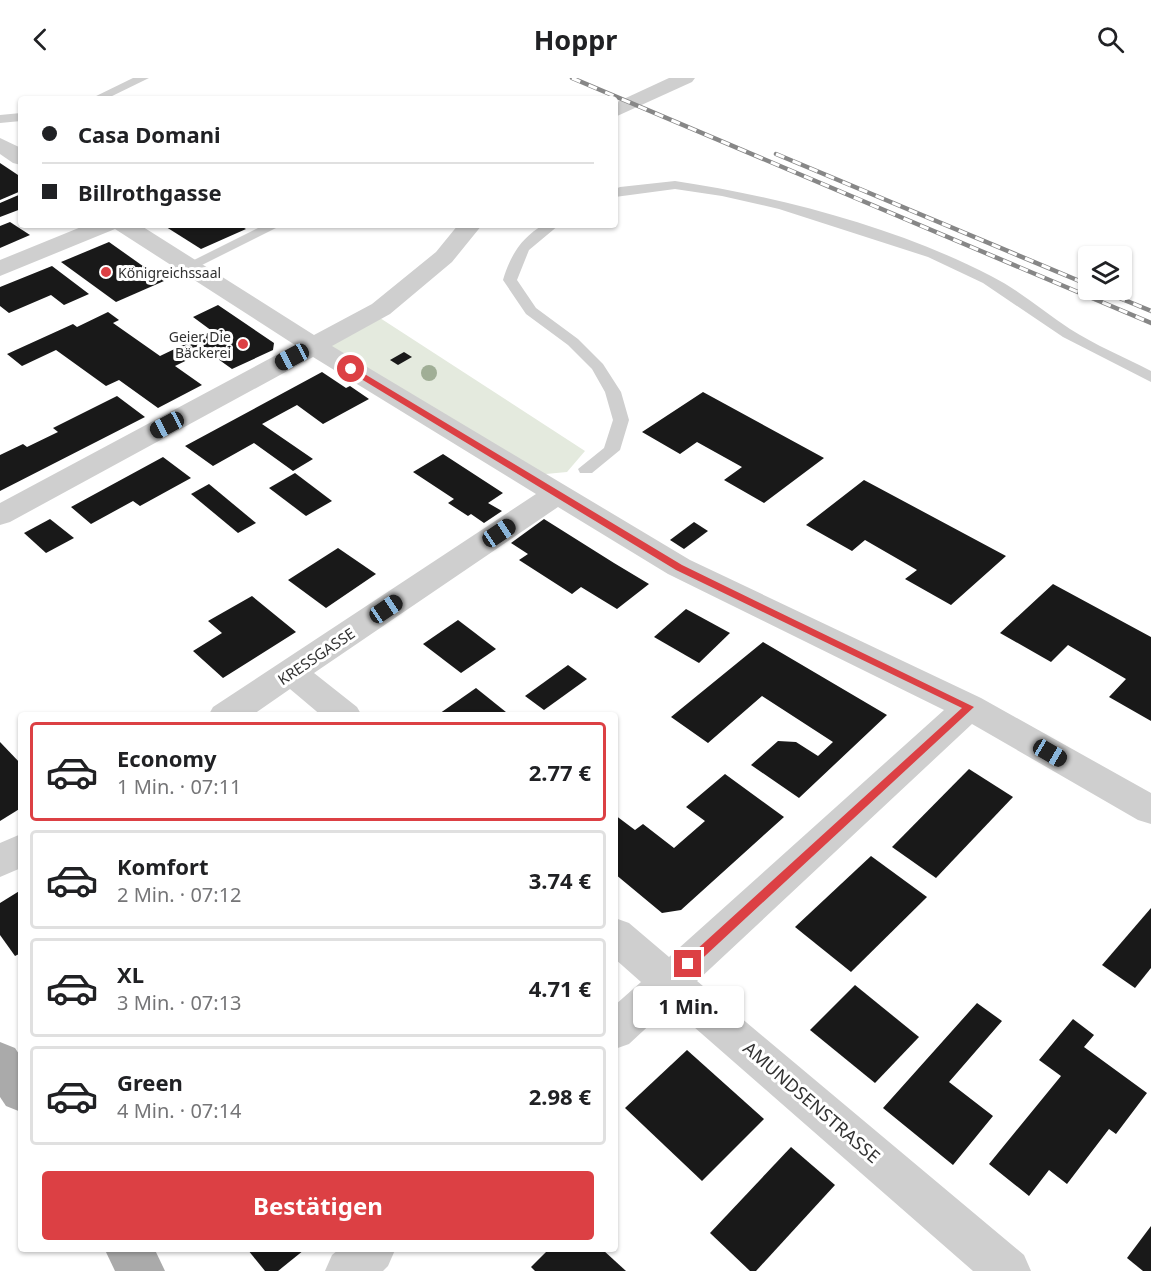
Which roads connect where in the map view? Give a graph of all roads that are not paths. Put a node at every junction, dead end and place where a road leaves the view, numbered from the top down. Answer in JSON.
{"nodes":[{"id":1,"x":143,"y":78,"type":"edge"},
{"id":2,"x":685,"y":78,"type":"edge"},
{"id":3,"x":103,"y":96,"type":"edge"},
{"id":4,"x":618,"y":110,"type":"edge"},
{"id":5,"x":18,"y":117,"type":"edge"},
{"id":6,"x":0,"y":119,"type":"edge"},
{"id":7,"x":0,"y":144,"type":"edge"},
{"id":8,"x":18,"y":156,"type":"edge"},
{"id":9,"x":618,"y":192,"type":"edge"},
{"id":10,"x":99,"y":228,"type":"edge"},
{"id":11,"x":128,"y":228,"type":"edge"},
{"id":12,"x":264,"y":228,"type":"edge"},
{"id":13,"x":468,"y":228,"type":"edge"},
{"id":14,"x":547,"y":228,"type":"edge"},
{"id":15,"x":187,"y":267,"type":"junction"},
{"id":16,"x":0,"y":269,"type":"edge"},
{"id":17,"x":313,"y":346,"type":"junction"},
{"id":18,"x":1151,"y":377,"type":"edge"},
{"id":19,"x":586,"y":469,"type":"dead end"},
{"id":20,"x":555,"y":495,"type":"junction"},
{"id":21,"x":0,"y":515,"type":"edge"},
{"id":22,"x":291,"y":672,"type":"junction"},
{"id":23,"x":969,"y":707,"type":"junction"},
{"id":24,"x":231,"y":712,"type":"edge"},
{"id":25,"x":340,"y":712,"type":"edge"},
{"id":26,"x":1151,"y":810,"type":"edge"},
{"id":27,"x":18,"y":851,"type":"edge"},
{"id":28,"x":0,"y":862,"type":"edge"},
{"id":29,"x":618,"y":937,"type":"edge"},
{"id":30,"x":671,"y":980,"type":"junction"},
{"id":31,"x":618,"y":1028,"type":"edge"},
{"id":32,"x":0,"y":1061,"type":"edge"},
{"id":33,"x":18,"y":1088,"type":"edge"},
{"id":34,"x":129,"y":1252,"type":"edge"},
{"id":35,"x":370,"y":1252,"type":"edge"},
{"id":36,"x":142,"y":1271,"type":"edge"},
{"id":37,"x":348,"y":1271,"type":"edge"},
{"id":38,"x":1008,"y":1271,"type":"edge"}],
"edges":[{"from":1,"to":3,"type":"lane"},
{"from":2,"to":4,"type":"street"},
{"from":5,"to":6,"type":"lane"},
{"from":7,"to":8,"type":"street"},
{"from":9,"to":18,"type":"lane"},
{"from":10,"to":16,"type":"street"},
{"from":11,"to":15,"type":"street"},
{"from":12,"to":15,"type":"lane"},
{"from":13,"to":17,"type":"street"},
{"from":14,"to":19,"type":"lane"},
{"from":15,"to":17,"type":"street"},
{"from":17,"to":20,"type":"street"},
{"from":17,"to":21,"type":"street"},
{"from":20,"to":22,"type":"street","name":"KRESSGASSE"},
{"from":20,"to":23,"type":"street"},
{"from":22,"to":24,"type":"street","name":"KRESSGASSE"},
{"from":22,"to":25,"type":"street"},
{"from":23,"to":26,"type":"street"},
{"from":23,"to":30,"type":"street"},
{"from":27,"to":28,"type":"street"},
{"from":29,"to":30,"type":"street","name":"AMUNDSENSTRASSE"},
{"from":30,"to":31,"type":"street"},
{"from":30,"to":38,"type":"street","name":"AMUNDSENSTRASSE"},
{"from":32,"to":33,"type":"main road"},
{"from":34,"to":36,"type":"main road"},
{"from":35,"to":37,"type":"street"}]}
